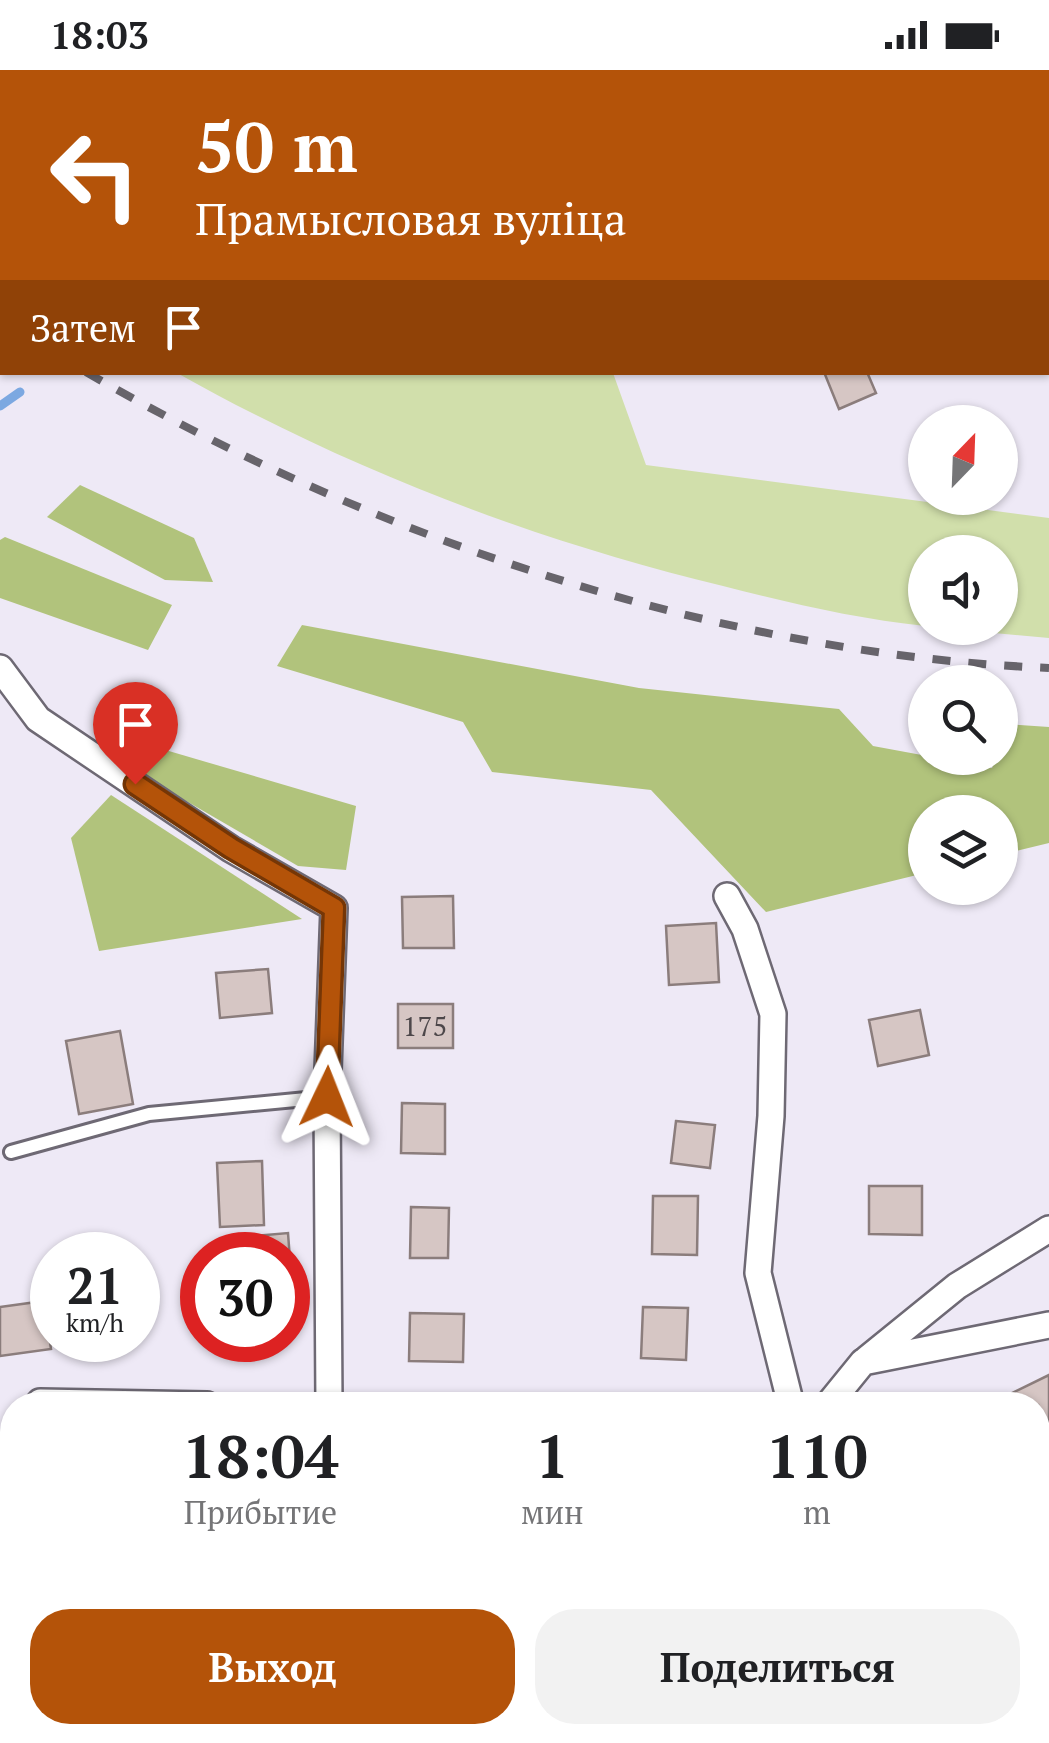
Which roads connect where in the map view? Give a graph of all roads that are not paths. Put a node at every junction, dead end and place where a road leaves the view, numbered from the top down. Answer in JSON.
{"nodes":[{"id":1,"x":0,"y":668,"type":"edge"},
{"id":2,"x":726,"y":896,"type":"dead end"},
{"id":3,"x":327,"y":1097,"type":"junction"},
{"id":4,"x":11,"y":1152,"type":"dead end"},
{"id":5,"x":1049,"y":1228,"type":"edge"},
{"id":6,"x":1049,"y":1325,"type":"edge"},
{"id":7,"x":863,"y":1362,"type":"junction"},
{"id":8,"x":330,"y":1392,"type":"edge"},
{"id":9,"x":788,"y":1392,"type":"edge"},
{"id":10,"x":839,"y":1392,"type":"edge"}],
"edges":[{"from":1,"to":3,"type":"street"},
{"from":2,"to":9,"type":"street"},
{"from":3,"to":4,"type":"lane"},
{"from":3,"to":8,"type":"street"},
{"from":5,"to":7,"type":"street"},
{"from":6,"to":7,"type":"street"},
{"from":7,"to":10,"type":"street"}]}
